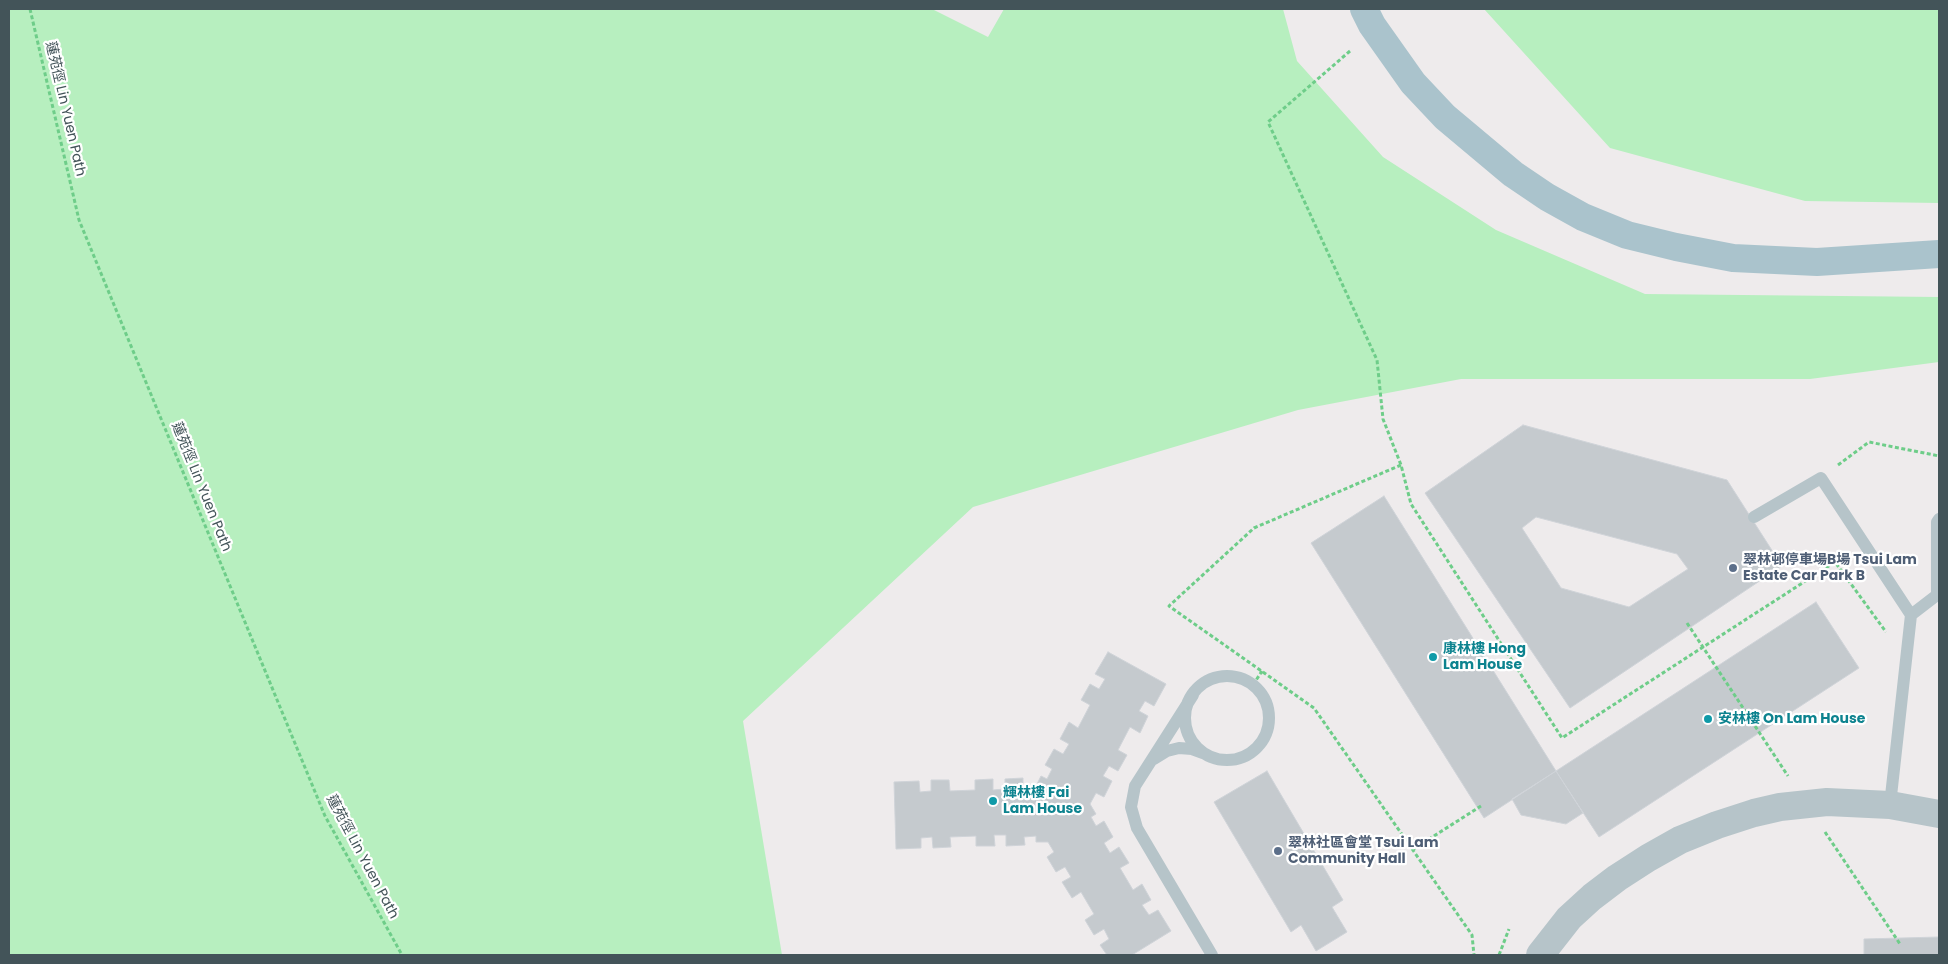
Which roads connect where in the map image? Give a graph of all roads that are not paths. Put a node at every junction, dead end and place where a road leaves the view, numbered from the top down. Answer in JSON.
{"nodes":[{"id":1,"x":1364,"y":9,"type":"edge"},
{"id":2,"x":1939,"y":254,"type":"edge"},
{"id":3,"x":1754,"y":518,"type":"dead end"},
{"id":4,"x":1939,"y":519,"type":"edge"},
{"id":5,"x":1911,"y":615,"type":"junction"},
{"id":6,"x":1193,"y":695,"type":"junction"},
{"id":7,"x":1205,"y":754,"type":"junction"},
{"id":8,"x":1151,"y":762,"type":"junction"},
{"id":9,"x":1890,"y":805,"type":"junction"},
{"id":10,"x":1939,"y":814,"type":"edge"},
{"id":11,"x":1212,"y":955,"type":"edge"},
{"id":12,"x":1540,"y":955,"type":"edge"}],
"edges":[{"from":1,"to":2,"type":"main road"},
{"from":3,"to":5,"type":"lane"},
{"from":4,"to":5,"type":"lane"},
{"from":5,"to":9,"type":"lane"},
{"from":6,"to":7,"type":"lane"},
{"from":6,"to":7,"type":"lane"},
{"from":6,"to":8,"type":"lane"},
{"from":7,"to":8,"type":"lane"},
{"from":8,"to":11,"type":"lane"},
{"from":9,"to":10,"type":"street"},
{"from":9,"to":12,"type":"street"}]}
